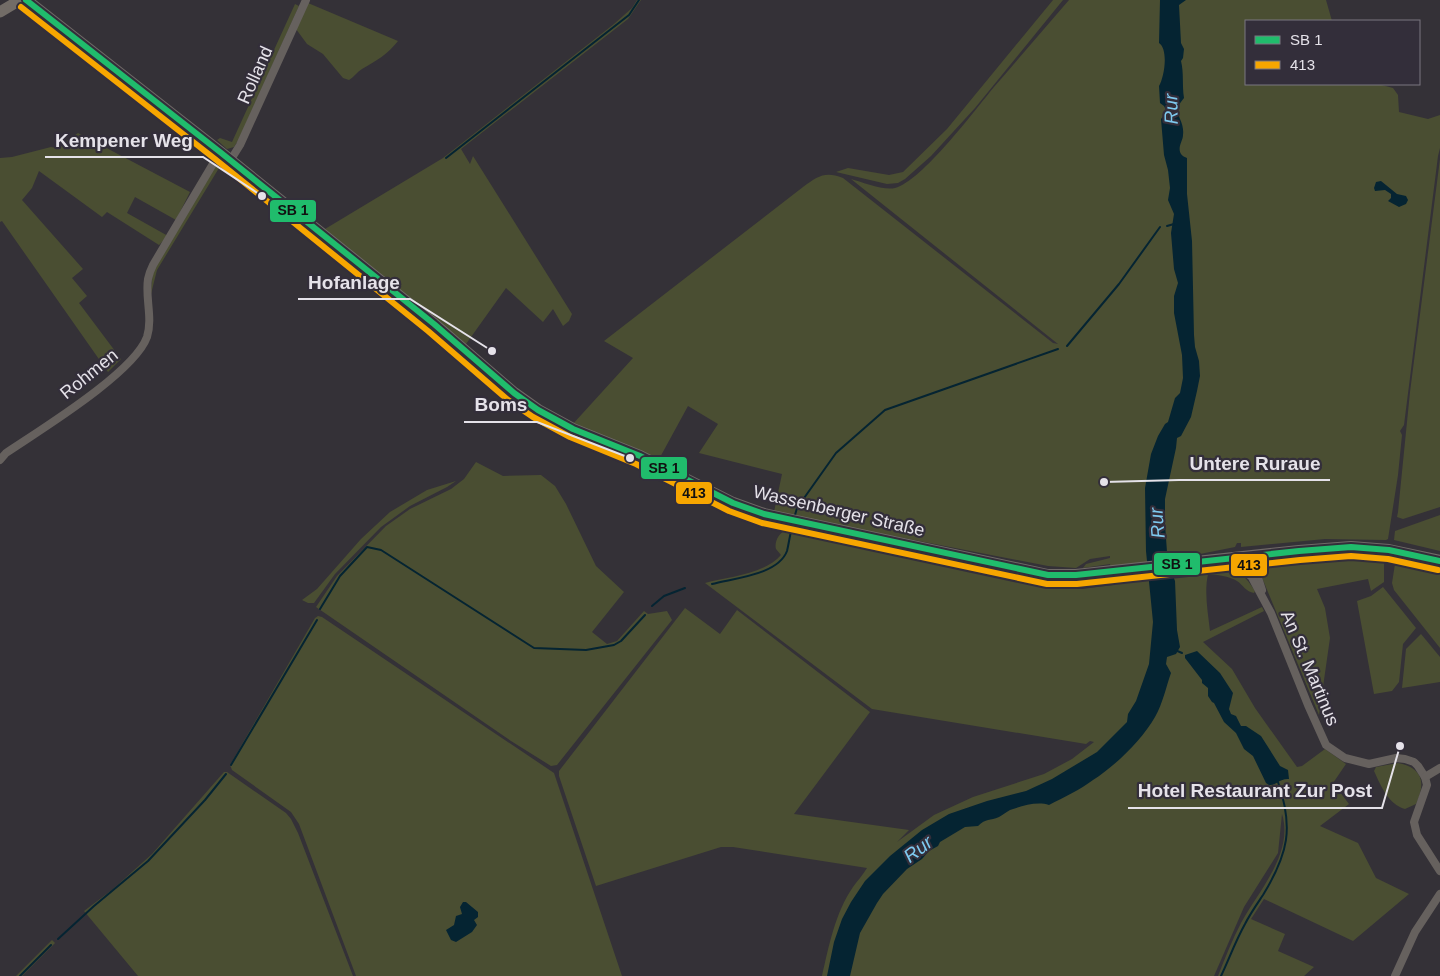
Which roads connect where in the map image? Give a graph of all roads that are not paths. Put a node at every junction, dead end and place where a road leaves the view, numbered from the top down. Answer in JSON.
{"nodes":[{"id":1,"x":20,"y":0,"type":"edge"},
{"id":2,"x":26,"y":0,"type":"edge"},
{"id":3,"x":306,"y":0,"type":"edge"},
{"id":4,"x":0,"y":12,"type":"edge"},
{"id":5,"x":220,"y":152,"type":"junction"},
{"id":6,"x":230,"y":160,"type":"junction"},
{"id":7,"x":0,"y":460,"type":"edge"},
{"id":8,"x":1246,"y":556,"type":"junction"},
{"id":9,"x":1214,"y":560,"type":"junction"},
{"id":10,"x":1440,"y":560,"type":"edge"},
{"id":11,"x":1251,"y":577,"type":"junction"},
{"id":12,"x":1263,"y":597,"type":"junction"},
{"id":13,"x":1440,"y":768,"type":"edge"},
{"id":14,"x":1425,"y":777,"type":"junction"},
{"id":15,"x":1440,"y":871,"type":"edge"},
{"id":16,"x":1440,"y":894,"type":"edge"},
{"id":17,"x":1396,"y":976,"type":"edge"}],
"edges":[{"from":1,"to":4,"type":"street"},
{"from":2,"to":5,"type":"main road","name":"Wassenberger Straße"},
{"from":3,"to":6,"type":"street","name":"Rolland"},
{"from":5,"to":6,"type":"main road","name":"Wassenberger Straße"},
{"from":5,"to":7,"type":"street","name":"Rohmen"},
{"from":6,"to":9,"type":"main road","name":"Wassenberger Straße"},
{"from":8,"to":9,"type":"main road","name":"Wassenberger Straße"},
{"from":8,"to":10,"type":"main road","name":"Wassenberger Straße"},
{"from":8,"to":11,"type":"street","name":"An St. Martinus"},
{"from":8,"to":12,"type":"street","name":"An St. Martinus"},
{"from":9,"to":11,"type":"street","name":"An St. Martinus"},
{"from":11,"to":12,"type":"street","name":"An St. Martinus"},
{"from":12,"to":14,"type":"street","name":"An St. Martinus"},
{"from":13,"to":14,"type":"street"},
{"from":14,"to":15,"type":"street"},
{"from":16,"to":17,"type":"street"}]}
